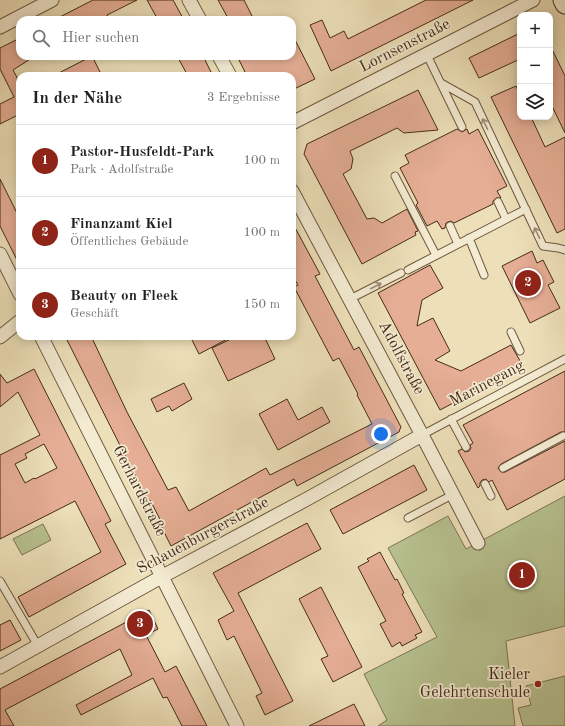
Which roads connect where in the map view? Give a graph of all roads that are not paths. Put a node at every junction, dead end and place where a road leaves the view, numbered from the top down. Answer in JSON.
{"nodes":[{"id":1,"x":52,"y":0,"type":"edge"},
{"id":2,"x":189,"y":0,"type":"edge"},
{"id":3,"x":533,"y":0,"type":"edge"},
{"id":4,"x":563,"y":0,"type":"edge"},
{"id":5,"x":565,"y":4,"type":"edge"},
{"id":6,"x":21,"y":16,"type":"edge"},
{"id":7,"x":198,"y":16,"type":"edge"},
{"id":8,"x":16,"y":19,"type":"edge"},
{"id":9,"x":0,"y":27,"type":"edge"},
{"id":10,"x":427,"y":55,"type":"junction"},
{"id":11,"x":221,"y":60,"type":"edge"},
{"id":12,"x":228,"y":72,"type":"edge"},
{"id":13,"x":441,"y":83,"type":"junction"},
{"id":14,"x":296,"y":121,"type":"edge"},
{"id":15,"x":462,"y":126,"type":"dead end"},
{"id":16,"x":395,"y":176,"type":"dead end"},
{"id":17,"x":296,"y":199,"type":"edge"},
{"id":18,"x":498,"y":202,"type":"dead end"},
{"id":19,"x":526,"y":209,"type":"junction"},
{"id":20,"x":506,"y":219,"type":"junction"},
{"id":21,"x":450,"y":226,"type":"dead end"},
{"id":22,"x":469,"y":238,"type":"junction"},
{"id":23,"x":458,"y":244,"type":"junction"},
{"id":24,"x":565,"y":250,"type":"edge"},
{"id":25,"x":0,"y":254,"type":"edge"},
{"id":26,"x":436,"y":255,"type":"junction"},
{"id":27,"x":408,"y":270,"type":"dead end"},
{"id":28,"x":401,"y":273,"type":"dead end"},
{"id":29,"x":484,"y":275,"type":"dead end"},
{"id":30,"x":16,"y":286,"type":"edge"},
{"id":31,"x":350,"y":300,"type":"junction"},
{"id":32,"x":16,"y":324,"type":"edge"},
{"id":33,"x":511,"y":332,"type":"dead end"},
{"id":34,"x":0,"y":337,"type":"edge"},
{"id":35,"x":43,"y":340,"type":"edge"},
{"id":36,"x":520,"y":351,"type":"dead end"},
{"id":37,"x":565,"y":359,"type":"edge"},
{"id":38,"x":451,"y":419,"type":"junction"},
{"id":39,"x":422,"y":435,"type":"junction"},
{"id":40,"x":563,"y":436,"type":"dead end"},
{"id":41,"x":466,"y":447,"type":"dead end"},
{"id":42,"x":503,"y":468,"type":"dead end"},
{"id":43,"x":485,"y":484,"type":"dead end"},
{"id":44,"x":452,"y":495,"type":"junction"},
{"id":45,"x":491,"y":496,"type":"dead end"},
{"id":46,"x":408,"y":518,"type":"dead end"},
{"id":47,"x":478,"y":543,"type":"dead end"},
{"id":48,"x":163,"y":576,"type":"junction"},
{"id":49,"x":0,"y":580,"type":"edge"},
{"id":50,"x":38,"y":646,"type":"junction"},
{"id":51,"x":0,"y":667,"type":"edge"},
{"id":52,"x":237,"y":726,"type":"edge"}],
"edges":[{"from":1,"to":6,"type":"street"},
{"from":2,"to":7,"type":"street"},
{"from":3,"to":10,"type":"street","name":"Lornsenstraße"},
{"from":4,"to":5,"type":"street"},
{"from":8,"to":9,"type":"street"},
{"from":10,"to":13,"type":"lane"},
{"from":10,"to":14,"type":"street","name":"Lornsenstraße"},
{"from":11,"to":12,"type":"street"},
{"from":13,"to":15,"type":"lane"},
{"from":19,"to":13,"type":"lane","one_way":true},
{"from":16,"to":26,"type":"lane"},
{"from":17,"to":31,"type":"street","name":"Adolfstraße"},
{"from":18,"to":20,"type":"lane"},
{"from":19,"to":20,"type":"lane"},
{"from":24,"to":19,"type":"lane","one_way":true},
{"from":20,"to":22,"type":"lane"},
{"from":21,"to":23,"type":"lane"},
{"from":22,"to":23,"type":"lane"},
{"from":22,"to":29,"type":"lane"},
{"from":23,"to":26,"type":"lane"},
{"from":25,"to":30,"type":"street"},
{"from":26,"to":27,"type":"lane"},
{"from":31,"to":28,"type":"lane","one_way":true},
{"from":31,"to":39,"type":"street","name":"Adolfstraße"},
{"from":32,"to":34,"type":"street"},
{"from":33,"to":36,"type":"lane"},
{"from":35,"to":48,"type":"street","name":"Gerhardstraße"},
{"from":37,"to":38,"type":"lane","name":"Marinegang"},
{"from":38,"to":39,"type":"lane","name":"Marinegang"},
{"from":38,"to":41,"type":"lane"},
{"from":39,"to":44,"type":"street","name":"Adolfstraße"},
{"from":39,"to":48,"type":"street","name":"Schauenburgerstraße"},
{"from":40,"to":42,"type":"lane"},
{"from":43,"to":45,"type":"lane"},
{"from":44,"to":46,"type":"lane"},
{"from":44,"to":47,"type":"street","name":"Adolfstraße"},
{"from":48,"to":50,"type":"street","name":"Schauenburgerstraße"},
{"from":48,"to":52,"type":"street","name":"Gerhardstraße"},
{"from":49,"to":50,"type":"lane"},
{"from":50,"to":51,"type":"street","name":"Schauenburgerstraße"}]}
